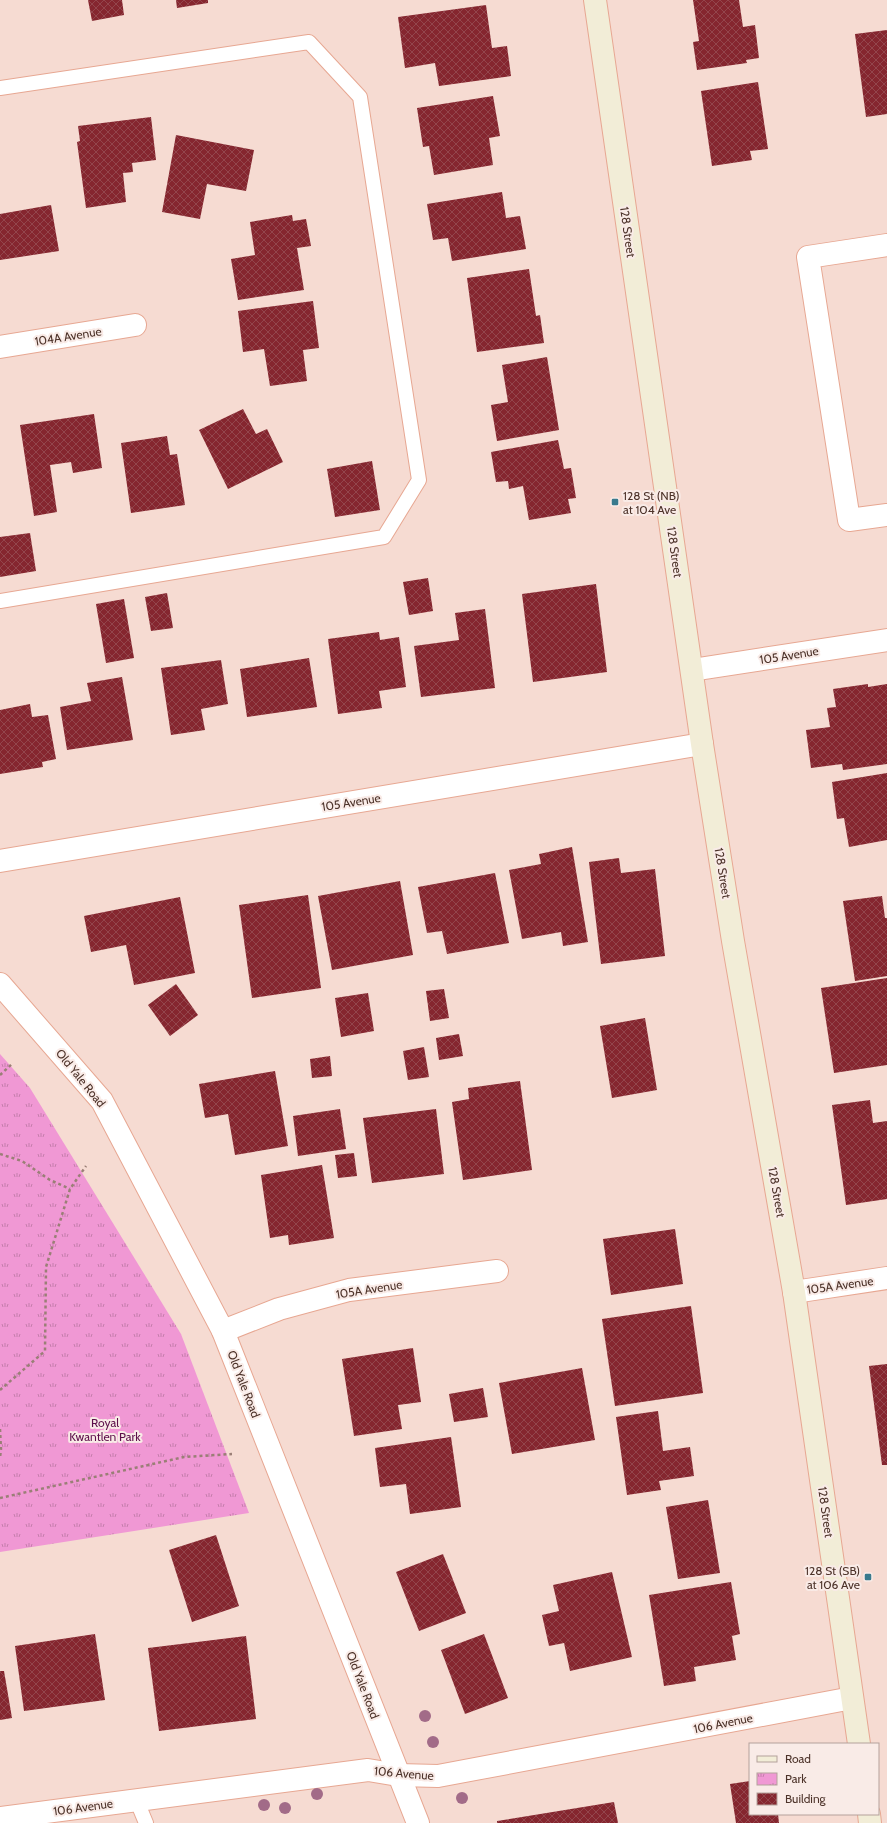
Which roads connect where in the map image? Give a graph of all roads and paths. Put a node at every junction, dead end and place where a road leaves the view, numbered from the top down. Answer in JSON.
{"nodes":[{"id":1,"x":594,"y":0,"type":"edge"},
{"id":2,"x":0,"y":88,"type":"edge"},
{"id":3,"x":887,"y":245,"type":"edge"},
{"id":4,"x":136,"y":325,"type":"dead end"},
{"id":5,"x":0,"y":347,"type":"edge"},
{"id":6,"x":887,"y":515,"type":"edge"},
{"id":7,"x":0,"y":600,"type":"edge"},
{"id":8,"x":887,"y":640,"type":"edge"},
{"id":9,"x":692,"y":670,"type":"junction"},
{"id":10,"x":702,"y":744,"type":"junction"},
{"id":11,"x":0,"y":860,"type":"edge"},
{"id":12,"x":0,"y":984,"type":"edge"},
{"id":13,"x":13,"y":1063,"type":"dead end"},
{"id":14,"x":0,"y":1075,"type":"edge"},
{"id":15,"x":0,"y":1154,"type":"edge"},
{"id":16,"x":86,"y":1166,"type":"dead end"},
{"id":17,"x":70,"y":1189,"type":"junction"},
{"id":18,"x":497,"y":1272,"type":"dead end"},
{"id":19,"x":887,"y":1278,"type":"edge"},
{"id":20,"x":794,"y":1292,"type":"junction"},
{"id":21,"x":223,"y":1331,"type":"junction"},
{"id":22,"x":0,"y":1390,"type":"edge"},
{"id":23,"x":0,"y":1429,"type":"edge"},
{"id":24,"x":232,"y":1454,"type":"dead end"},
{"id":25,"x":0,"y":1458,"type":"edge"},
{"id":26,"x":0,"y":1498,"type":"edge"},
{"id":27,"x":852,"y":1698,"type":"junction"},
{"id":28,"x":859,"y":1743,"type":"edge"},
{"id":29,"x":398,"y":1775,"type":"junction"},
{"id":30,"x":136,"y":1799,"type":"junction"},
{"id":31,"x":0,"y":1818,"type":"edge"},
{"id":32,"x":146,"y":1823,"type":"edge"},
{"id":33,"x":418,"y":1823,"type":"edge"}],
"edges":[{"from":1,"to":9,"type":"main road","name":"128 Street"},
{"from":2,"to":7,"type":"lane"},
{"from":3,"to":6,"type":"street"},
{"from":4,"to":5,"type":"street","name":"104A Avenue"},
{"from":8,"to":9,"type":"street","name":"105 Avenue"},
{"from":9,"to":10,"type":"main road","name":"128 Street"},
{"from":10,"to":11,"type":"street","name":"105 Avenue"},
{"from":10,"to":20,"type":"main road","name":"128 Street"},
{"from":12,"to":21,"type":"street","name":"Old Yale Road"},
{"from":13,"to":14,"type":"path"},
{"from":15,"to":17,"type":"path"},
{"from":16,"to":17,"type":"path"},
{"from":17,"to":22,"type":"path"},
{"from":18,"to":21,"type":"street","name":"105A Avenue"},
{"from":19,"to":20,"type":"street","name":"105A Avenue"},
{"from":20,"to":27,"type":"main road","name":"128 Street"},
{"from":21,"to":29,"type":"street","name":"Old Yale Road"},
{"from":23,"to":25,"type":"path"},
{"from":24,"to":26,"type":"path"},
{"from":27,"to":28,"type":"main road","name":"128 Street"},
{"from":27,"to":29,"type":"street","name":"106 Avenue"},
{"from":29,"to":30,"type":"street","name":"106 Avenue"},
{"from":29,"to":33,"type":"street","name":"Old Yale Road"},
{"from":30,"to":31,"type":"street","name":"106 Avenue"},
{"from":30,"to":32,"type":"lane"}]}
